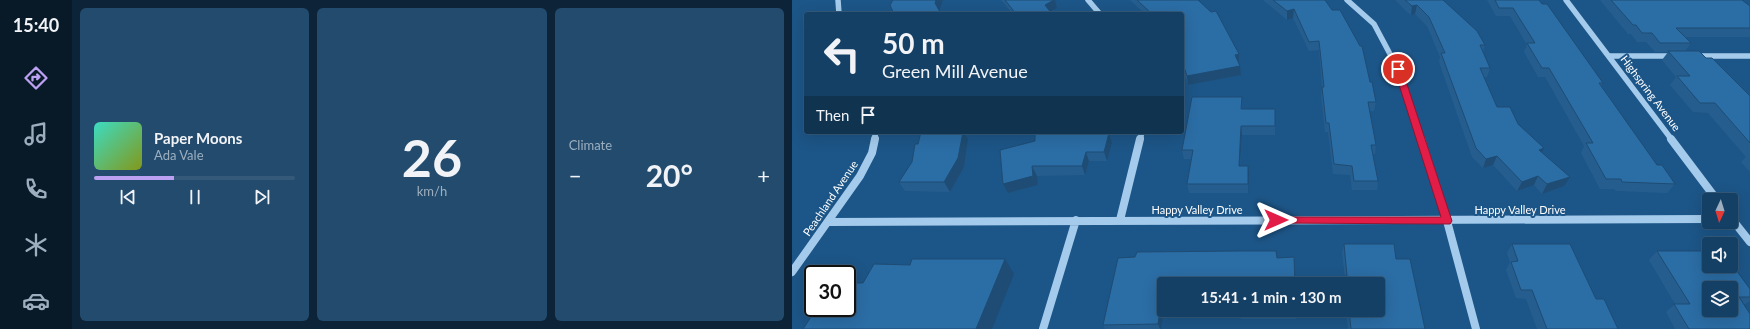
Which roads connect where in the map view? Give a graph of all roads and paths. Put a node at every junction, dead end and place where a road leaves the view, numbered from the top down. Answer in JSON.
{"nodes":[{"id":1,"x":838,"y":0,"type":"edge"},
{"id":2,"x":1088,"y":0,"type":"edge"},
{"id":3,"x":1347,"y":0,"type":"edge"},
{"id":4,"x":1566,"y":0,"type":"edge"},
{"id":5,"x":839,"y":12,"type":"edge"},
{"id":6,"x":1098,"y":12,"type":"edge"},
{"id":7,"x":1610,"y":56,"type":"junction"},
{"id":8,"x":1680,"y":56,"type":"edge"},
{"id":9,"x":1688,"y":56,"type":"edge"},
{"id":10,"x":1750,"y":56,"type":"edge"},
{"id":11,"x":876,"y":134,"type":"edge"},
{"id":12,"x":1142,"y":134,"type":"edge"},
{"id":13,"x":1712,"y":193,"type":"edge"},
{"id":14,"x":1702,"y":219,"type":"edge"},
{"id":15,"x":1076,"y":220,"type":"junction"},
{"id":16,"x":1120,"y":220,"type":"junction"},
{"id":17,"x":1447,"y":221,"type":"junction"},
{"id":18,"x":828,"y":222,"type":"junction"},
{"id":19,"x":1738,"y":227,"type":"edge"},
{"id":20,"x":1750,"y":242,"type":"edge"},
{"id":21,"x":792,"y":272,"type":"edge"},
{"id":22,"x":1043,"y":329,"type":"edge"},
{"id":23,"x":1476,"y":329,"type":"edge"}],
"edges":[{"from":1,"to":5,"type":"street"},
{"from":2,"to":6,"type":"street"},
{"from":3,"to":17,"type":"street"},
{"from":4,"to":7,"type":"street","name":"Highspring Avenue"},
{"from":7,"to":8,"type":"street"},
{"from":7,"to":13,"type":"street","name":"Highspring Avenue"},
{"from":9,"to":10,"type":"street"},
{"from":11,"to":18,"type":"street","name":"Peachland Avenue"},
{"from":12,"to":16,"type":"street"},
{"from":14,"to":17,"type":"street","name":"Happy Valley Drive"},
{"from":15,"to":16,"type":"street","name":"Happy Valley Drive"},
{"from":15,"to":18,"type":"street","name":"Happy Valley Drive"},
{"from":15,"to":22,"type":"street"},
{"from":16,"to":17,"type":"street","name":"Happy Valley Drive"},
{"from":17,"to":23,"type":"street"},
{"from":18,"to":21,"type":"street","name":"Peachland Avenue"},
{"from":19,"to":20,"type":"street"}]}
